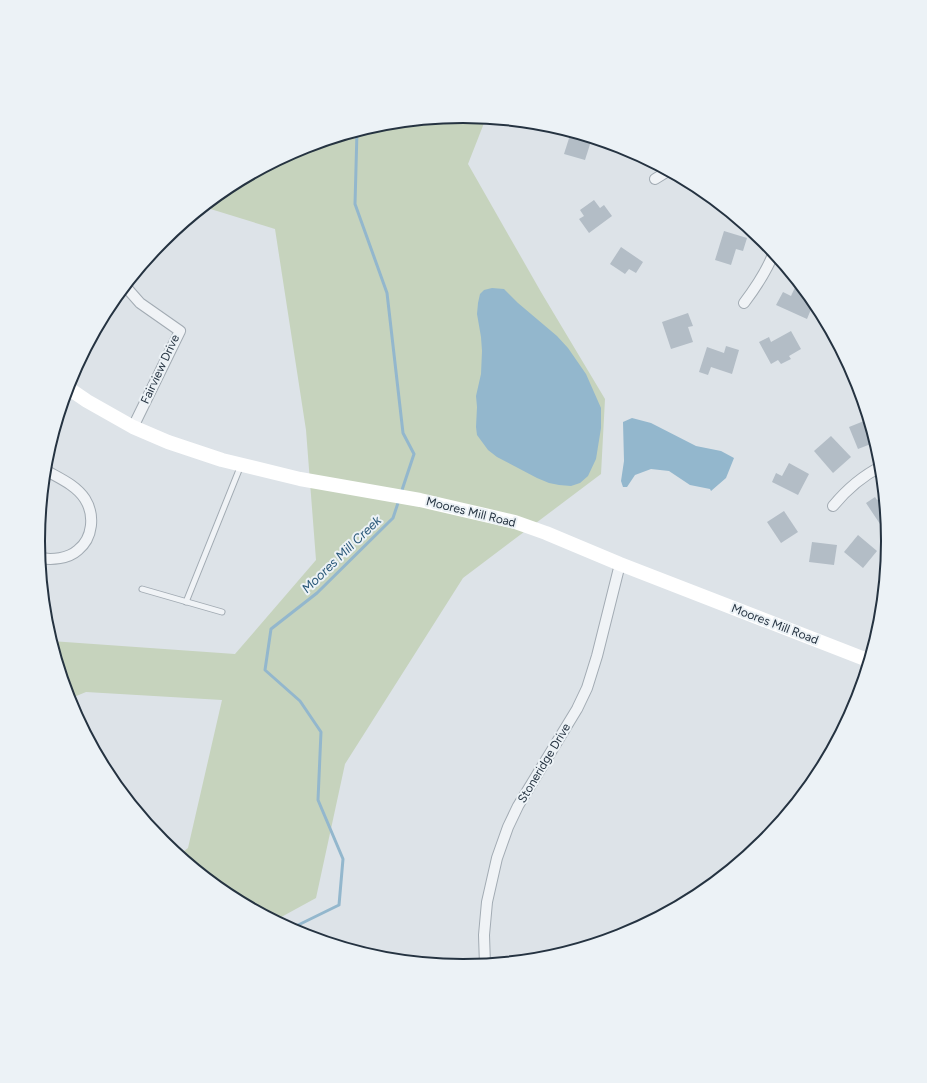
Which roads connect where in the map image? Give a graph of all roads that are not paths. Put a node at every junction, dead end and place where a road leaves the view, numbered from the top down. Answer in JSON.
{"nodes":[{"id":1,"x":663,"y":174,"type":"edge"},
{"id":2,"x":655,"y":179,"type":"dead end"},
{"id":3,"x":771,"y":259,"type":"edge"},
{"id":4,"x":129,"y":290,"type":"edge"},
{"id":5,"x":744,"y":303,"type":"dead end"},
{"id":6,"x":73,"y":391,"type":"edge"},
{"id":7,"x":133,"y":427,"type":"junction"},
{"id":8,"x":241,"y":465,"type":"junction"},
{"id":9,"x":875,"y":470,"type":"edge"},
{"id":10,"x":51,"y":473,"type":"edge"},
{"id":11,"x":833,"y":506,"type":"dead end"},
{"id":12,"x":46,"y":559,"type":"edge"},
{"id":13,"x":620,"y":564,"type":"junction"},
{"id":14,"x":142,"y":589,"type":"dead end"},
{"id":15,"x":186,"y":602,"type":"junction"},
{"id":16,"x":222,"y":612,"type":"dead end"},
{"id":17,"x":865,"y":659,"type":"edge"},
{"id":18,"x":485,"y":959,"type":"edge"}],
"edges":[{"from":1,"to":2,"type":"street"},
{"from":3,"to":5,"type":"street"},
{"from":4,"to":7,"type":"street","name":"Fairview Drive"},
{"from":6,"to":7,"type":"street","name":"Moores Mill Road"},
{"from":7,"to":8,"type":"street","name":"Moores Mill Road"},
{"from":8,"to":13,"type":"street","name":"Moores Mill Road"},
{"from":8,"to":15,"type":"lane"},
{"from":9,"to":11,"type":"street"},
{"from":10,"to":12,"type":"street"},
{"from":13,"to":17,"type":"street","name":"Moores Mill Road"},
{"from":13,"to":18,"type":"street","name":"Stoneridge Drive"},
{"from":14,"to":15,"type":"lane"},
{"from":15,"to":16,"type":"lane"}]}
